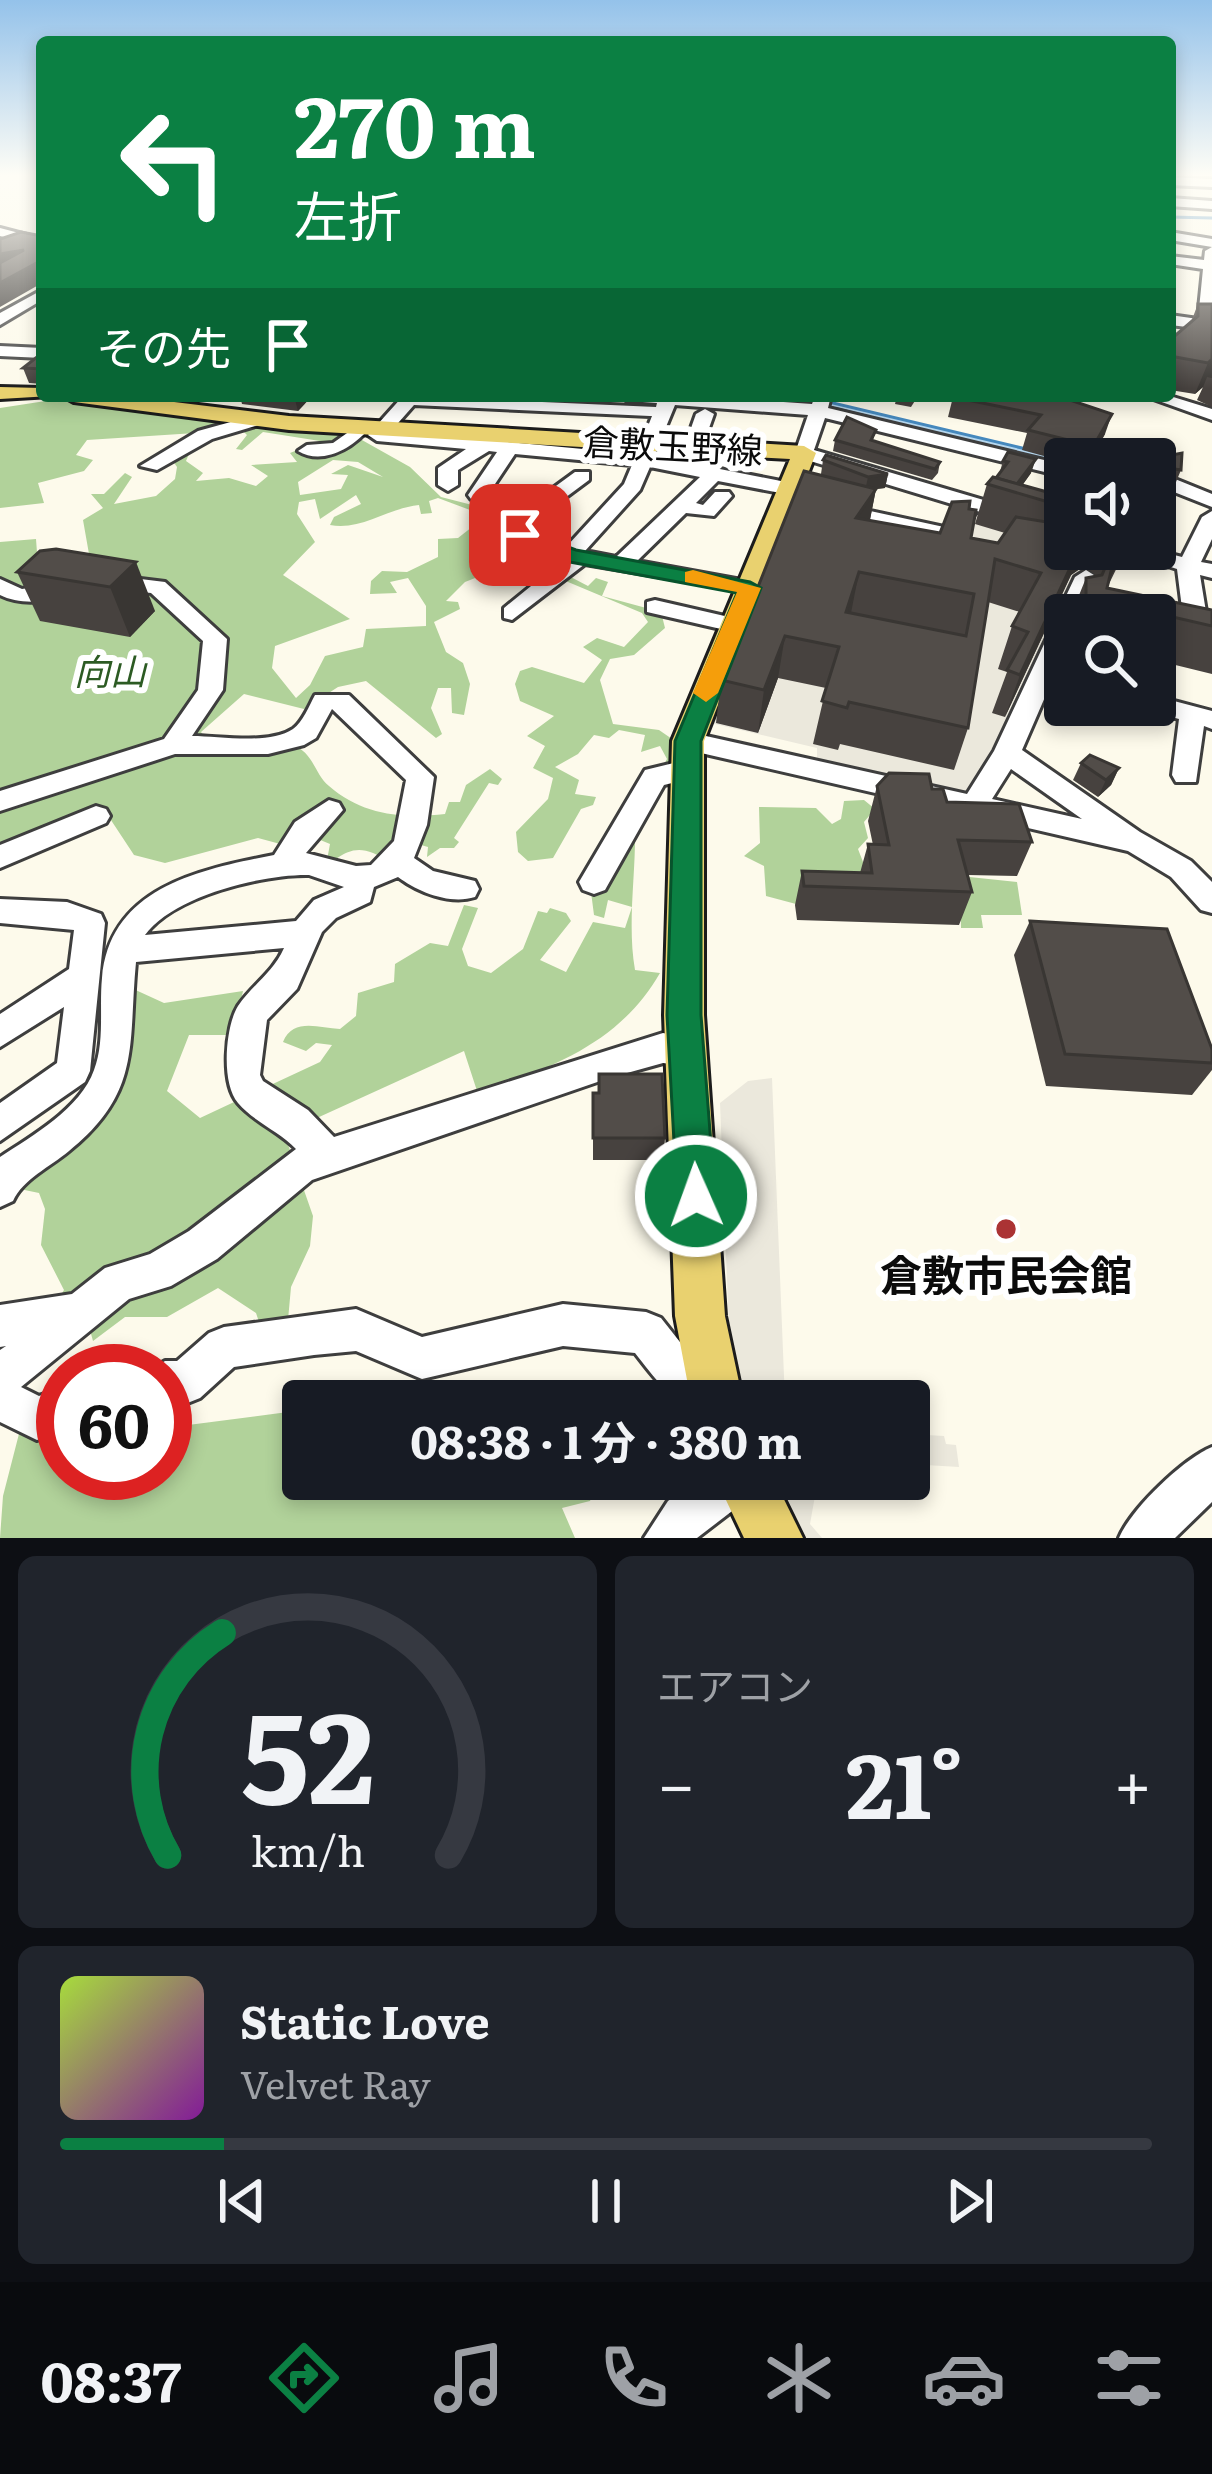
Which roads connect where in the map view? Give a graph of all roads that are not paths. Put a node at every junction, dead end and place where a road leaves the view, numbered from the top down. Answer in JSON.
{"nodes":[{"id":1,"x":1176,"y":260,"type":"edge"},
{"id":2,"x":1210,"y":260,"type":"edge"},
{"id":3,"x":1208,"y":294,"type":"edge"},
{"id":4,"x":36,"y":298,"type":"edge"},
{"id":5,"x":0,"y":320,"type":"edge"},
{"id":6,"x":1176,"y":321,"type":"edge"},
{"id":7,"x":1209,"y":325,"type":"edge"},
{"id":8,"x":0,"y":338,"type":"edge"},
{"id":9,"x":36,"y":341,"type":"edge"},
{"id":10,"x":36,"y":342,"type":"edge"},
{"id":11,"x":0,"y":351,"type":"edge"},
{"id":12,"x":0,"y":393,"type":"edge"},
{"id":13,"x":36,"y":394,"type":"edge"},
{"id":14,"x":120,"y":402,"type":"edge"},
{"id":15,"x":407,"y":402,"type":"edge"},
{"id":16,"x":501,"y":402,"type":"edge"},
{"id":17,"x":514,"y":402,"type":"edge"},
{"id":18,"x":1172,"y":402,"type":"edge"},
{"id":19,"x":666,"y":405,"type":"edge"},
{"id":20,"x":602,"y":409,"type":"junction"},
{"id":21,"x":705,"y":414,"type":"junction"},
{"id":22,"x":1212,"y":415,"type":"edge"},
{"id":23,"x":844,"y":416,"type":"junction"},
{"id":24,"x":256,"y":420,"type":"junction"},
{"id":25,"x":943,"y":422,"type":"dead end"},
{"id":26,"x":367,"y":431,"type":"junction"},
{"id":27,"x":497,"y":441,"type":"junction"},
{"id":28,"x":813,"y":445,"type":"edge"},
{"id":29,"x":694,"y":446,"type":"junction"},
{"id":30,"x":307,"y":451,"type":"dead end"},
{"id":31,"x":648,"y":452,"type":"junction"},
{"id":32,"x":585,"y":456,"type":"junction"},
{"id":33,"x":150,"y":466,"type":"dead end"},
{"id":34,"x":715,"y":473,"type":"junction"},
{"id":35,"x":448,"y":485,"type":"dead end"},
{"id":36,"x":633,"y":486,"type":"junction"},
{"id":37,"x":1176,"y":486,"type":"edge"},
{"id":38,"x":1040,"y":487,"type":"edge"},
{"id":39,"x":478,"y":495,"type":"dead end"},
{"id":40,"x":722,"y":496,"type":"dead end"},
{"id":41,"x":1212,"y":501,"type":"edge"},
{"id":42,"x":976,"y":504,"type":"junction"},
{"id":43,"x":681,"y":506,"type":"junction"},
{"id":44,"x":614,"y":509,"type":"junction"},
{"id":45,"x":1212,"y":517,"type":"edge"},
{"id":46,"x":662,"y":523,"type":"junction"},
{"id":47,"x":575,"y":556,"type":"junction"},
{"id":48,"x":622,"y":562,"type":"junction"},
{"id":49,"x":1200,"y":569,"type":"edge"},
{"id":50,"x":1087,"y":577,"type":"edge"},
{"id":51,"x":0,"y":586,"type":"edge"},
{"id":52,"x":750,"y":588,"type":"junction"},
{"id":53,"x":1079,"y":594,"type":"edge"},
{"id":54,"x":656,"y":607,"type":"dead end"},
{"id":55,"x":512,"y":613,"type":"dead end"},
{"id":56,"x":1196,"y":623,"type":"edge"},
{"id":57,"x":734,"y":625,"type":"junction"},
{"id":58,"x":1044,"y":694,"type":"edge"},
{"id":59,"x":1202,"y":717,"type":"edge"},
{"id":60,"x":174,"y":745,"type":"junction"},
{"id":61,"x":1007,"y":753,"type":"junction"},
{"id":62,"x":687,"y":755,"type":"junction"},
{"id":63,"x":1186,"y":775,"type":"dead end"},
{"id":64,"x":0,"y":801,"type":"edge"},
{"id":65,"x":974,"y":806,"type":"junction"},
{"id":66,"x":329,"y":810,"type":"dead end"},
{"id":67,"x":96,"y":816,"type":"dead end"},
{"id":68,"x":1136,"y":842,"type":"junction"},
{"id":69,"x":0,"y":857,"type":"edge"},
{"id":70,"x":398,"y":862,"type":"junction"},
{"id":71,"x":284,"y":865,"type":"junction"},
{"id":72,"x":360,"y":878,"type":"junction"},
{"id":73,"x":594,"y":882,"type":"dead end"},
{"id":74,"x":464,"y":889,"type":"dead end"},
{"id":75,"x":1212,"y":901,"type":"edge"},
{"id":76,"x":0,"y":911,"type":"edge"},
{"id":77,"x":307,"y":933,"type":"junction"},
{"id":78,"x":122,"y":950,"type":"junction"},
{"id":79,"x":83,"y":976,"type":"junction"},
{"id":80,"x":0,"y":1032,"type":"edge"},
{"id":81,"x":688,"y":1051,"type":"junction"},
{"id":82,"x":85,"y":1082,"type":"junction"},
{"id":83,"x":0,"y":1124,"type":"edge"},
{"id":84,"x":327,"y":1156,"type":"junction"},
{"id":85,"x":0,"y":1188,"type":"edge"},
{"id":86,"x":78,"y":1313,"type":"junction"},
{"id":87,"x":0,"y":1326,"type":"edge"},
{"id":88,"x":0,"y":1377,"type":"edge"},
{"id":89,"x":192,"y":1377,"type":"edge"},
{"id":90,"x":689,"y":1380,"type":"edge"},
{"id":91,"x":711,"y":1380,"type":"edge"},
{"id":92,"x":0,"y":1399,"type":"edge"},
{"id":93,"x":36,"y":1417,"type":"edge"},
{"id":94,"x":1212,"y":1470,"type":"edge"},
{"id":95,"x":709,"y":1500,"type":"edge"},
{"id":96,"x":752,"y":1500,"type":"edge"},
{"id":97,"x":667,"y":1538,"type":"edge"},
{"id":98,"x":775,"y":1538,"type":"edge"},
{"id":99,"x":1142,"y":1538,"type":"edge"}],
"edges":[{"from":1,"to":2,"type":"street"},
{"from":2,"to":3,"type":"street"},
{"from":3,"to":7,"type":"street"},
{"from":4,"to":5,"type":"street"},
{"from":6,"to":7,"type":"street"},
{"from":8,"to":9,"type":"street"},
{"from":10,"to":11,"type":"street"},
{"from":12,"to":13,"type":"main road"},
{"from":14,"to":24,"type":"main road","name":"倉敷玉野線"},
{"from":15,"to":26,"type":"street"},
{"from":16,"to":27,"type":"street"},
{"from":17,"to":20,"type":"street"},
{"from":18,"to":22,"type":"street"},
{"from":19,"to":20,"type":"street"},
{"from":19,"to":21,"type":"street"},
{"from":19,"to":28,"type":"street"},
{"from":19,"to":31,"type":"street"},
{"from":20,"to":32,"type":"street"},
{"from":21,"to":28,"type":"street"},
{"from":21,"to":29,"type":"street"},
{"from":23,"to":28,"type":"street"},
{"from":23,"to":28,"type":"street"},
{"from":23,"to":38,"type":"street"},
{"from":24,"to":26,"type":"main road","name":"倉敷玉野線"},
{"from":24,"to":33,"type":"street"},
{"from":25,"to":28,"type":"street"},
{"from":26,"to":27,"type":"main road","name":"倉敷玉野線"},
{"from":26,"to":30,"type":"street"},
{"from":27,"to":32,"type":"main road","name":"倉敷玉野線"},
{"from":27,"to":35,"type":"street"},
{"from":27,"to":39,"type":"street"},
{"from":28,"to":29,"type":"main road","name":"倉敷玉野線"},
{"from":28,"to":34,"type":"street"},
{"from":28,"to":42,"type":"street"},
{"from":28,"to":42,"type":"street"},
{"from":28,"to":52,"type":"main road","name":"倉敷玉野線"},
{"from":29,"to":31,"type":"main road","name":"倉敷玉野線"},
{"from":31,"to":32,"type":"main road","name":"倉敷玉野線"},
{"from":31,"to":34,"type":"street"},
{"from":31,"to":36,"type":"street"},
{"from":32,"to":36,"type":"street"},
{"from":32,"to":47,"type":"street"},
{"from":34,"to":43,"type":"street"},
{"from":36,"to":44,"type":"street"},
{"from":37,"to":41,"type":"street"},
{"from":38,"to":42,"type":"street"},
{"from":40,"to":43,"type":"street"},
{"from":43,"to":46,"type":"street"},
{"from":44,"to":46,"type":"street"},
{"from":44,"to":47,"type":"street"},
{"from":45,"to":49,"type":"street"},
{"from":46,"to":48,"type":"street"},
{"from":47,"to":48,"type":"street"},
{"from":47,"to":55,"type":"street"},
{"from":48,"to":52,"type":"street"},
{"from":49,"to":56,"type":"street"},
{"from":50,"to":53,"type":"street"},
{"from":51,"to":60,"type":"street"},
{"from":52,"to":57,"type":"main road","name":"倉敷玉野線"},
{"from":54,"to":57,"type":"street"},
{"from":57,"to":62,"type":"main road","name":"倉敷玉野線"},
{"from":58,"to":61,"type":"street"},
{"from":59,"to":63,"type":"street"},
{"from":60,"to":64,"type":"street"},
{"from":60,"to":70,"type":"street"},
{"from":61,"to":65,"type":"street"},
{"from":61,"to":68,"type":"street"},
{"from":62,"to":65,"type":"street"},
{"from":62,"to":73,"type":"street"},
{"from":62,"to":81,"type":"main road","name":"倉敷玉野線"},
{"from":65,"to":68,"type":"street"},
{"from":66,"to":71,"type":"street"},
{"from":67,"to":69,"type":"street"},
{"from":68,"to":75,"type":"street"},
{"from":70,"to":72,"type":"street"},
{"from":70,"to":74,"type":"street"},
{"from":71,"to":72,"type":"street"},
{"from":71,"to":78,"type":"street"},
{"from":72,"to":77,"type":"street"},
{"from":76,"to":79,"type":"street"},
{"from":77,"to":78,"type":"street"},
{"from":77,"to":84,"type":"street"},
{"from":78,"to":82,"type":"street"},
{"from":79,"to":80,"type":"street"},
{"from":79,"to":82,"type":"street"},
{"from":81,"to":84,"type":"street"},
{"from":81,"to":91,"type":"main road","name":"倉敷玉野線"},
{"from":82,"to":83,"type":"street"},
{"from":82,"to":85,"type":"street"},
{"from":84,"to":86,"type":"street"},
{"from":86,"to":87,"type":"street"},
{"from":86,"to":88,"type":"street"},
{"from":89,"to":90,"type":"street"},
{"from":92,"to":93,"type":"street"},
{"from":94,"to":99,"type":"street"},
{"from":95,"to":97,"type":"street"},
{"from":96,"to":98,"type":"main road"}]}
